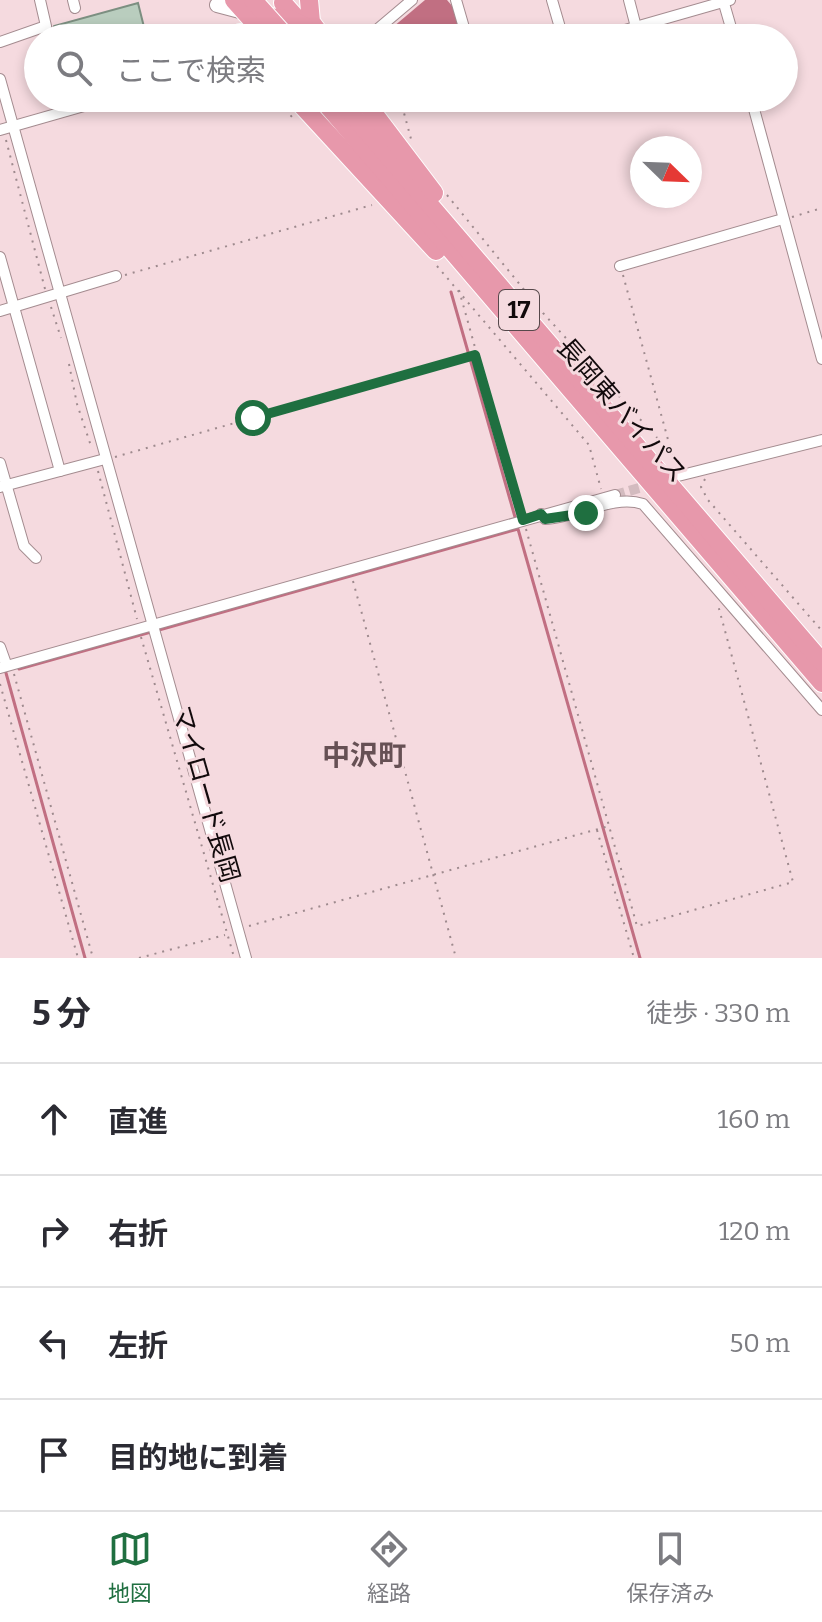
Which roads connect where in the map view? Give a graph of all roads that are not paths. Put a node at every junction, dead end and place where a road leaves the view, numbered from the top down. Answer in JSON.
{"nodes":[{"id":1,"x":40,"y":0,"type":"edge"},
{"id":2,"x":309,"y":0,"type":"edge"},
{"id":3,"x":412,"y":0,"type":"edge"},
{"id":4,"x":456,"y":0,"type":"edge"},
{"id":5,"x":552,"y":0,"type":"edge"},
{"id":6,"x":629,"y":0,"type":"edge"},
{"id":7,"x":280,"y":1,"type":"edge"},
{"id":8,"x":725,"y":1,"type":"edge"},
{"id":9,"x":221,"y":2,"type":"edge"},
{"id":10,"x":258,"y":5,"type":"edge"},
{"id":11,"x":46,"y":24,"type":"edge"},
{"id":12,"x":233,"y":24,"type":"edge"},
{"id":13,"x":246,"y":24,"type":"edge"},
{"id":14,"x":250,"y":24,"type":"edge"},
{"id":15,"x":275,"y":24,"type":"edge"},
{"id":16,"x":298,"y":24,"type":"edge"},
{"id":17,"x":302,"y":24,"type":"edge"},
{"id":18,"x":312,"y":24,"type":"edge"},
{"id":19,"x":384,"y":24,"type":"edge"},
{"id":20,"x":463,"y":24,"type":"edge"},
{"id":21,"x":559,"y":24,"type":"edge"},
{"id":22,"x":635,"y":24,"type":"edge"},
{"id":23,"x":646,"y":24,"type":"edge"},
{"id":24,"x":731,"y":24,"type":"edge"},
{"id":25,"x":24,"y":34,"type":"edge"},
{"id":26,"x":0,"y":42,"type":"edge"},
{"id":27,"x":0,"y":79,"type":"edge"},
{"id":28,"x":66,"y":112,"type":"edge"},
{"id":29,"x":308,"y":112,"type":"edge"},
{"id":30,"x":333,"y":112,"type":"edge"},
{"id":31,"x":350,"y":112,"type":"edge"},
{"id":32,"x":373,"y":112,"type":"edge"},
{"id":33,"x":755,"y":112,"type":"edge"},
{"id":34,"x":6,"y":130,"type":"edge"},
{"id":35,"x":783,"y":219,"type":"junction"},
{"id":36,"x":0,"y":257,"type":"edge"},
{"id":37,"x":620,"y":266,"type":"road end"},
{"id":38,"x":116,"y":276,"type":"road end"},
{"id":39,"x":61,"y":294,"type":"junction"},
{"id":40,"x":13,"y":307,"type":"junction"},
{"id":41,"x":0,"y":311,"type":"edge"},
{"id":42,"x":822,"y":359,"type":"edge"},
{"id":43,"x":569,"y":388,"type":"junction"},
{"id":44,"x":822,"y":440,"type":"edge"},
{"id":45,"x":105,"y":459,"type":"junction"},
{"id":46,"x":0,"y":463,"type":"edge"},
{"id":47,"x":60,"y":471,"type":"junction"},
{"id":48,"x":678,"y":476,"type":"dead end"},
{"id":49,"x":3,"y":486,"type":"edge"},
{"id":50,"x":615,"y":495,"type":"tunnel mouth"},
{"id":51,"x":541,"y":514,"type":"junction"},
{"id":52,"x":701,"y":521,"type":"junction"},
{"id":53,"x":36,"y":558,"type":"dead end"},
{"id":54,"x":155,"y":629,"type":"junction"},
{"id":55,"x":0,"y":647,"type":"edge"},
{"id":56,"x":822,"y":662,"type":"edge"},
{"id":57,"x":5,"y":664,"type":"edge"},
{"id":58,"x":822,"y":683,"type":"edge"},
{"id":59,"x":822,"y":710,"type":"edge"},
{"id":60,"x":246,"y":958,"type":"edge"}],
"edges":[{"from":1,"to":11,"type":"street"},
{"from":2,"to":18,"type":"highway"},
{"from":3,"to":19,"type":"street"},
{"from":4,"to":20,"type":"street"},
{"from":5,"to":21,"type":"street"},
{"from":6,"to":22,"type":"street"},
{"from":7,"to":10,"type":"street"},
{"from":7,"to":17,"type":"highway"},
{"from":8,"to":23,"type":"street"},
{"from":8,"to":24,"type":"street"},
{"from":9,"to":10,"type":"street"},
{"from":9,"to":12,"type":"street"},
{"from":9,"to":14,"type":"highway","bridge":true},
{"from":10,"to":13,"type":"street"},
{"from":10,"to":15,"type":"highway","bridge":true},
{"from":10,"to":16,"type":"highway"},
{"from":25,"to":26,"type":"street"},
{"from":27,"to":34,"type":"street"},
{"from":28,"to":34,"type":"street"},
{"from":29,"to":43,"type":"highway","number":"17"},
{"from":30,"to":43,"type":"highway","name":"長岡東バイパス","number":"17"},
{"from":31,"to":52,"type":"highway","name":"長岡東バイパス","number":"17"},
{"from":32,"to":52,"type":"highway","number":"17"},
{"from":33,"to":35,"type":"street"},
{"from":34,"to":39,"type":"street"},
{"from":35,"to":37,"type":"street"},
{"from":35,"to":42,"type":"street"},
{"from":36,"to":40,"type":"street"},
{"from":38,"to":39,"type":"street"},
{"from":39,"to":40,"type":"street"},
{"from":39,"to":45,"type":"street"},
{"from":40,"to":41,"type":"street"},
{"from":40,"to":47,"type":"street"},
{"from":43,"to":58,"type":"highway","name":"長岡東バイパス","number":"17"},
{"from":44,"to":48,"type":"street"},
{"from":45,"to":47,"type":"street"},
{"from":45,"to":54,"type":"street"},
{"from":46,"to":49,"type":"street"},
{"from":47,"to":49,"type":"street"},
{"from":49,"to":53,"type":"street"},
{"from":50,"to":51,"type":"street"},
{"from":51,"to":54,"type":"street"},
{"from":51,"to":59,"type":"street"},
{"from":52,"to":56,"type":"highway","name":"長岡東バイパス","number":"17"},
{"from":54,"to":57,"type":"street"},
{"from":54,"to":60,"type":"street"},
{"from":55,"to":57,"type":"street"}]}
